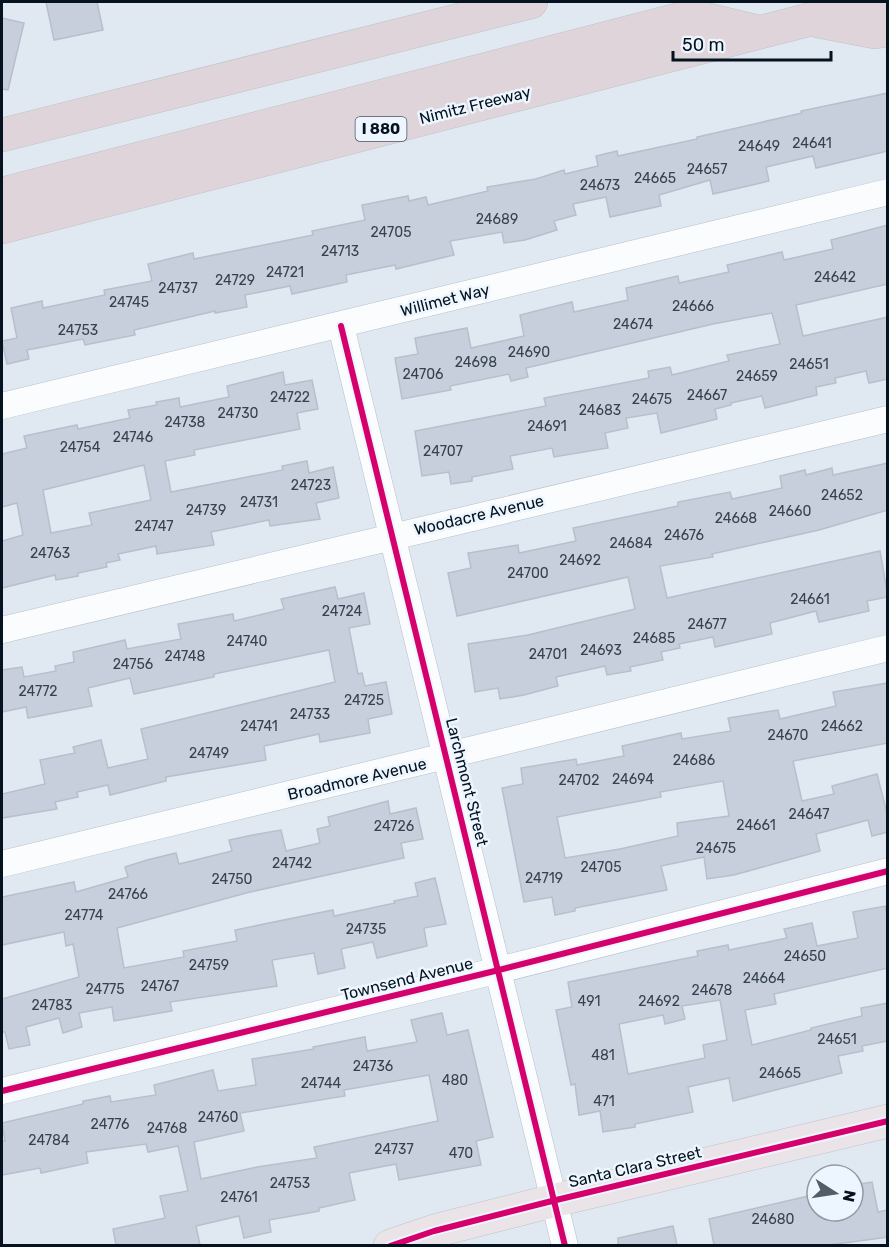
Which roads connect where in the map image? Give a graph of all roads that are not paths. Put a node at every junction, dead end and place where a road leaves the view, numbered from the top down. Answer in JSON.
{"nodes":[{"id":1,"x":531,"y":2,"type":"edge"},
{"id":2,"x":680,"y":2,"type":"edge"},
{"id":3,"x":878,"y":2,"type":"edge"},
{"id":4,"x":811,"y":20,"type":"junction"},
{"id":5,"x":888,"y":30,"type":"edge"},
{"id":6,"x":760,"y":32,"type":"junction"},
{"id":7,"x":2,"y":135,"type":"edge"},
{"id":8,"x":2,"y":172,"type":"edge"},
{"id":9,"x":888,"y":192,"type":"edge"},
{"id":10,"x":2,"y":194,"type":"edge"},
{"id":11,"x":2,"y":227,"type":"edge"},
{"id":12,"x":341,"y":326,"type":"junction"},
{"id":13,"x":2,"y":406,"type":"edge"},
{"id":14,"x":888,"y":419,"type":"edge"},
{"id":15,"x":393,"y":536,"type":"junction"},
{"id":16,"x":2,"y":630,"type":"edge"},
{"id":17,"x":888,"y":648,"type":"edge"},
{"id":18,"x":447,"y":758,"type":"junction"},
{"id":19,"x":2,"y":864,"type":"edge"},
{"id":20,"x":888,"y":871,"type":"edge"},
{"id":21,"x":499,"y":970,"type":"junction"},
{"id":22,"x":2,"y":1090,"type":"edge"},
{"id":23,"x":888,"y":1121,"type":"edge"},
{"id":24,"x":552,"y":1201,"type":"junction"},
{"id":25,"x":390,"y":1245,"type":"edge"},
{"id":26,"x":565,"y":1245,"type":"edge"}],
"edges":[{"from":1,"to":7,"type":"highway"},
{"from":2,"to":8,"type":"highway"},
{"from":3,"to":4,"type":"highway","name":"Nimitz Freeway","number":"I 880"},
{"from":4,"to":5,"type":"highway"},
{"from":4,"to":6,"type":"highway","name":"Nimitz Freeway","number":"I 880"},
{"from":6,"to":10,"type":"highway","number":"I 880"},
{"from":6,"to":11,"type":"highway","name":"Nimitz Freeway","number":"I 880"},
{"from":9,"to":12,"type":"street","name":"Willimet Way"},
{"from":12,"to":13,"type":"street","name":"Willimet Way"},
{"from":12,"to":15,"type":"street","name":"Larchmont Street"},
{"from":14,"to":15,"type":"street","name":"Woodacre Avenue"},
{"from":15,"to":16,"type":"street","name":"Woodacre Avenue"},
{"from":15,"to":18,"type":"street","name":"Larchmont Street"},
{"from":17,"to":18,"type":"street","name":"Broadmore Avenue"},
{"from":18,"to":19,"type":"street","name":"Broadmore Avenue"},
{"from":18,"to":21,"type":"street","name":"Larchmont Street"},
{"from":20,"to":21,"type":"street","name":"Townsend Avenue"},
{"from":21,"to":22,"type":"street","name":"Townsend Avenue"},
{"from":21,"to":24,"type":"street","name":"Larchmont Street"},
{"from":23,"to":24,"type":"main road","name":"Santa Clara Street"},
{"from":24,"to":25,"type":"main road","name":"Santa Clara Street"},
{"from":24,"to":26,"type":"street","name":"Larchmont Street"}]}
